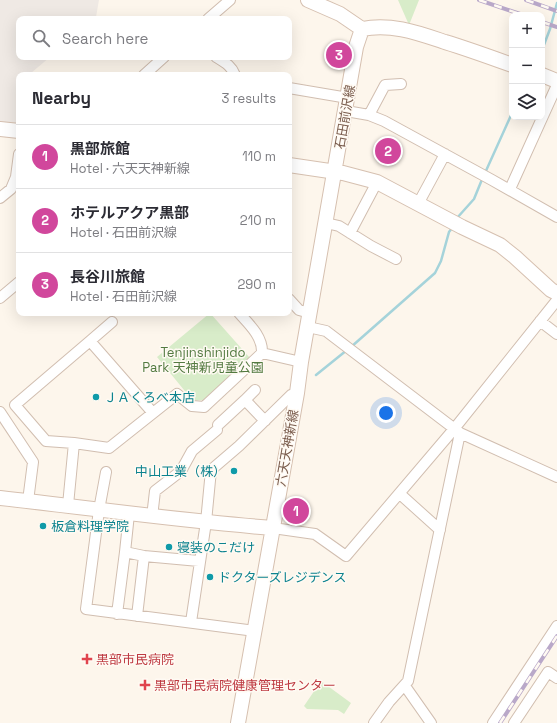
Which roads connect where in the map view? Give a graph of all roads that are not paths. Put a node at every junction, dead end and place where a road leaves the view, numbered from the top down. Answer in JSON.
{"nodes":[{"id":1,"x":230,"y":0,"type":"edge"},
{"id":2,"x":308,"y":0,"type":"edge"},
{"id":3,"x":211,"y":16,"type":"edge"},
{"id":4,"x":362,"y":29,"type":"junction"},
{"id":5,"x":161,"y":60,"type":"edge"},
{"id":6,"x":222,"y":60,"type":"edge"},
{"id":7,"x":509,"y":64,"type":"edge"},
{"id":8,"x":147,"y":72,"type":"edge"},
{"id":9,"x":234,"y":72,"type":"edge"},
{"id":10,"x":545,"y":76,"type":"edge"},
{"id":11,"x":557,"y":80,"type":"edge"},
{"id":12,"x":401,"y":84,"type":"dead end"},
{"id":13,"x":557,"y":85,"type":"edge"},
{"id":14,"x":292,"y":89,"type":"edge"},
{"id":15,"x":347,"y":105,"type":"junction"},
{"id":16,"x":369,"y":115,"type":"junction"},
{"id":17,"x":0,"y":129,"type":"edge"},
{"id":18,"x":16,"y":131,"type":"edge"},
{"id":19,"x":445,"y":154,"type":"junction"},
{"id":20,"x":292,"y":165,"type":"edge"},
{"id":21,"x":335,"y":172,"type":"junction"},
{"id":22,"x":16,"y":177,"type":"edge"},
{"id":23,"x":377,"y":182,"type":"junction"},
{"id":24,"x":510,"y":189,"type":"junction"},
{"id":25,"x":0,"y":198,"type":"edge"},
{"id":26,"x":418,"y":204,"type":"junction"},
{"id":27,"x":557,"y":217,"type":"edge"},
{"id":28,"x":326,"y":223,"type":"junction"},
{"id":29,"x":350,"y":233,"type":"junction"},
{"id":30,"x":396,"y":259,"type":"dead end"},
{"id":31,"x":16,"y":285,"type":"edge"},
{"id":32,"x":557,"y":293,"type":"edge"},
{"id":33,"x":0,"y":298,"type":"edge"},
{"id":34,"x":557,"y":300,"type":"edge"},
{"id":35,"x":292,"y":302,"type":"edge"},
{"id":36,"x":310,"y":313,"type":"junction"},
{"id":37,"x":242,"y":316,"type":"edge"},
{"id":38,"x":540,"y":321,"type":"junction"},
{"id":39,"x":112,"y":322,"type":"dead end"},
{"id":40,"x":308,"y":327,"type":"junction"},
{"id":41,"x":557,"y":334,"type":"edge"},
{"id":42,"x":90,"y":341,"type":"junction"},
{"id":43,"x":262,"y":353,"type":"junction"},
{"id":44,"x":301,"y":362,"type":"junction"},
{"id":45,"x":255,"y":390,"type":"dead end"},
{"id":46,"x":297,"y":393,"type":"junction"},
{"id":47,"x":245,"y":400,"type":"junction"},
{"id":48,"x":0,"y":412,"type":"edge"},
{"id":49,"x":153,"y":413,"type":"junction"},
{"id":50,"x":265,"y":421,"type":"junction"},
{"id":51,"x":457,"y":431,"type":"junction"},
{"id":52,"x":74,"y":443,"type":"junction"},
{"id":53,"x":106,"y":472,"type":"dead end"},
{"id":54,"x":557,"y":477,"type":"edge"},
{"id":55,"x":400,"y":494,"type":"junction"},
{"id":56,"x":0,"y":498,"type":"edge"},
{"id":57,"x":28,"y":501,"type":"junction"},
{"id":58,"x":68,"y":505,"type":"junction"},
{"id":59,"x":99,"y":510,"type":"junction"},
{"id":60,"x":129,"y":514,"type":"junction"},
{"id":61,"x":152,"y":517,"type":"junction"},
{"id":62,"x":206,"y":522,"type":"junction"},
{"id":63,"x":273,"y":528,"type":"junction"},
{"id":64,"x":440,"y":530,"type":"junction"},
{"id":65,"x":125,"y":552,"type":"junction"},
{"id":66,"x":144,"y":556,"type":"junction"},
{"id":67,"x":199,"y":561,"type":"junction"},
{"id":68,"x":117,"y":614,"type":"junction"},
{"id":69,"x":137,"y":616,"type":"junction"},
{"id":70,"x":191,"y":622,"type":"junction"},
{"id":71,"x":557,"y":626,"type":"edge"},
{"id":72,"x":255,"y":631,"type":"junction"},
{"id":73,"x":557,"y":678,"type":"edge"},
{"id":74,"x":405,"y":686,"type":"junction"},
{"id":75,"x":238,"y":723,"type":"edge"},
{"id":76,"x":374,"y":723,"type":"edge"},
{"id":77,"x":431,"y":723,"type":"edge"},
{"id":78,"x":493,"y":723,"type":"edge"},
{"id":79,"x":514,"y":723,"type":"edge"}],
"edges":[{"from":1,"to":3,"type":"street"},
{"from":2,"to":4,"type":"main road"},
{"from":4,"to":7,"type":"main road"},
{"from":4,"to":15,"type":"main road","name":"石田前沢線"},
{"from":5,"to":8,"type":"street"},
{"from":6,"to":9,"type":"street"},
{"from":10,"to":11,"type":"main road"},
{"from":12,"to":16,"type":"street"},
{"from":13,"to":24,"type":"street"},
{"from":14,"to":15,"type":"street"},
{"from":15,"to":16,"type":"street"},
{"from":15,"to":21,"type":"main road","name":"石田前沢線"},
{"from":16,"to":19,"type":"street"},
{"from":17,"to":18,"type":"main road"},
{"from":19,"to":24,"type":"street"},
{"from":19,"to":26,"type":"street"},
{"from":20,"to":21,"type":"main road"},
{"from":21,"to":23,"type":"main road"},
{"from":21,"to":28,"type":"main road","name":"六天天神新線"},
{"from":22,"to":25,"type":"street"},
{"from":23,"to":26,"type":"main road"},
{"from":23,"to":29,"type":"street"},
{"from":24,"to":27,"type":"street"},
{"from":26,"to":32,"type":"main road"},
{"from":28,"to":29,"type":"street"},
{"from":28,"to":36,"type":"main road","name":"六天天神新線"},
{"from":29,"to":30,"type":"street"},
{"from":31,"to":33,"type":"street"},
{"from":34,"to":38,"type":"street"},
{"from":35,"to":36,"type":"street"},
{"from":36,"to":40,"type":"main road","name":"六天天神新線"},
{"from":37,"to":43,"type":"street"},
{"from":38,"to":41,"type":"street"},
{"from":38,"to":51,"type":"street"},
{"from":39,"to":42,"type":"street"},
{"from":40,"to":44,"type":"main road","name":"六天天神新線"},
{"from":40,"to":51,"type":"street"},
{"from":42,"to":49,"type":"street"},
{"from":42,"to":52,"type":"street"},
{"from":43,"to":44,"type":"street"},
{"from":43,"to":49,"type":"street"},
{"from":44,"to":46,"type":"main road","name":"六天天神新線"},
{"from":45,"to":47,"type":"street"},
{"from":46,"to":50,"type":"street"},
{"from":46,"to":63,"type":"main road","name":"六天天神新線"},
{"from":47,"to":50,"type":"street"},
{"from":47,"to":61,"type":"street"},
{"from":48,"to":57,"type":"street"},
{"from":49,"to":52,"type":"street"},
{"from":50,"to":62,"type":"street"},
{"from":51,"to":54,"type":"street"},
{"from":51,"to":55,"type":"street"},
{"from":51,"to":64,"type":"street"},
{"from":52,"to":58,"type":"street"},
{"from":53,"to":59,"type":"street"},
{"from":55,"to":63,"type":"street"},
{"from":55,"to":64,"type":"street"},
{"from":56,"to":57,"type":"main road"},
{"from":57,"to":58,"type":"main road"},
{"from":58,"to":59,"type":"main road"},
{"from":59,"to":60,"type":"main road"},
{"from":59,"to":68,"type":"street"},
{"from":60,"to":61,"type":"main road"},
{"from":60,"to":65,"type":"street"},
{"from":61,"to":62,"type":"main road"},
{"from":62,"to":63,"type":"main road"},
{"from":62,"to":67,"type":"street"},
{"from":63,"to":72,"type":"main road","name":"六天天神新線"},
{"from":64,"to":74,"type":"street"},
{"from":65,"to":66,"type":"street"},
{"from":65,"to":68,"type":"street"},
{"from":66,"to":67,"type":"street"},
{"from":66,"to":69,"type":"street"},
{"from":67,"to":70,"type":"street"},
{"from":68,"to":69,"type":"street"},
{"from":69,"to":70,"type":"street"},
{"from":70,"to":72,"type":"street"},
{"from":71,"to":78,"type":"street"},
{"from":72,"to":75,"type":"main road","name":"六天天神新線"},
{"from":73,"to":79,"type":"street"},
{"from":74,"to":76,"type":"street"},
{"from":74,"to":77,"type":"street"}]}
